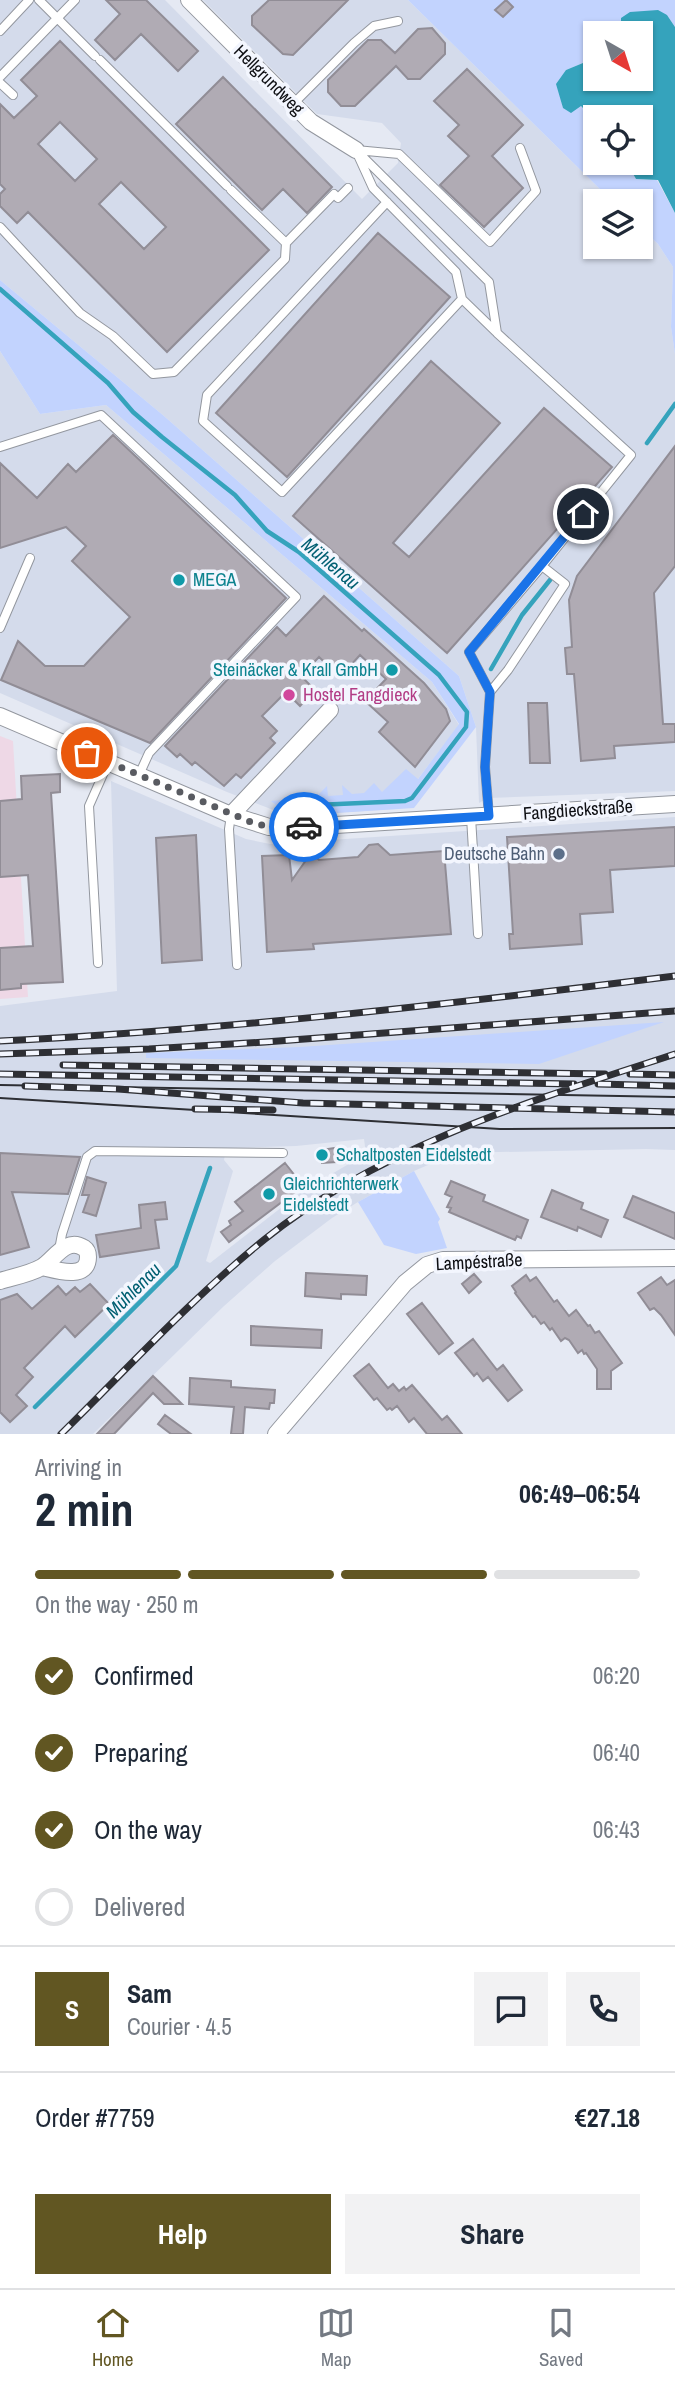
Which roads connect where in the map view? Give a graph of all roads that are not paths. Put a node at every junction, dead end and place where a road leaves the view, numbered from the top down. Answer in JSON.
{"nodes":[{"id":1,"x":29,"y":0,"type":"edge"},
{"id":2,"x":39,"y":0,"type":"edge"},
{"id":3,"x":75,"y":0,"type":"edge"},
{"id":4,"x":189,"y":0,"type":"edge"},
{"id":5,"x":58,"y":19,"type":"junction"},
{"id":6,"x":398,"y":21,"type":"dead end"},
{"id":7,"x":0,"y":30,"type":"edge"},
{"id":8,"x":0,"y":77,"type":"edge"},
{"id":9,"x":0,"y":83,"type":"edge"},
{"id":10,"x":13,"y":95,"type":"dead end"},
{"id":11,"x":293,"y":104,"type":"junction"},
{"id":12,"x":520,"y":148,"type":"dead end"},
{"id":13,"x":356,"y":150,"type":"junction"},
{"id":14,"x":348,"y":188,"type":"dead end"},
{"id":15,"x":387,"y":202,"type":"junction"},
{"id":16,"x":0,"y":227,"type":"edge"},
{"id":17,"x":286,"y":243,"type":"junction"},
{"id":18,"x":462,"y":299,"type":"junction"},
{"id":19,"x":497,"y":333,"type":"junction"},
{"id":20,"x":0,"y":447,"type":"edge"},
{"id":21,"x":30,"y":558,"type":"dead end"},
{"id":22,"x":542,"y":566,"type":"junction"},
{"id":23,"x":0,"y":628,"type":"edge"},
{"id":24,"x":490,"y":692,"type":"junction"},
{"id":25,"x":330,"y":710,"type":"dead end"},
{"id":26,"x":0,"y":716,"type":"edge"},
{"id":27,"x":108,"y":763,"type":"junction"},
{"id":28,"x":139,"y":775,"type":"junction"},
{"id":29,"x":675,"y":804,"type":"edge"},
{"id":30,"x":231,"y":815,"type":"junction"},
{"id":31,"x":489,"y":816,"type":"junction"},
{"id":32,"x":471,"y":817,"type":"junction"},
{"id":33,"x":478,"y":934,"type":"dead end"},
{"id":34,"x":97,"y":963,"type":"dead end"},
{"id":35,"x":237,"y":965,"type":"dead end"},
{"id":36,"x":283,"y":1153,"type":"dead end"},
{"id":37,"x":59,"y":1251,"type":"junction"},
{"id":38,"x":675,"y":1258,"type":"edge"},
{"id":39,"x":42,"y":1267,"type":"junction"},
{"id":40,"x":0,"y":1281,"type":"edge"},
{"id":41,"x":276,"y":1434,"type":"edge"}],
"edges":[{"from":1,"to":7,"type":"lane"},
{"from":2,"to":5,"type":"lane"},
{"from":3,"to":5,"type":"lane"},
{"from":4,"to":11,"type":"street","name":"Hellgrundweg"},
{"from":5,"to":8,"type":"lane"},
{"from":5,"to":17,"type":"lane"},
{"from":6,"to":11,"type":"lane"},
{"from":9,"to":10,"type":"lane"},
{"from":11,"to":13,"type":"street","name":"Hellgrundweg"},
{"from":12,"to":13,"type":"lane"},
{"from":13,"to":15,"type":"lane"},
{"from":13,"to":19,"type":"lane"},
{"from":14,"to":17,"type":"lane"},
{"from":15,"to":18,"type":"lane"},
{"from":15,"to":18,"type":"lane"},
{"from":16,"to":17,"type":"lane"},
{"from":18,"to":19,"type":"lane"},
{"from":19,"to":22,"type":"lane"},
{"from":20,"to":28,"type":"lane"},
{"from":21,"to":23,"type":"lane"},
{"from":22,"to":24,"type":"lane"},
{"from":22,"to":24,"type":"lane"},
{"from":24,"to":31,"type":"lane"},
{"from":25,"to":30,"type":"street"},
{"from":26,"to":27,"type":"street","name":"Fangdieckstraße"},
{"from":27,"to":28,"type":"street","name":"Fangdieckstraße"},
{"from":27,"to":34,"type":"lane"},
{"from":28,"to":30,"type":"street","name":"Fangdieckstraße"},
{"from":29,"to":31,"type":"street","name":"Fangdieckstraße"},
{"from":30,"to":32,"type":"street","name":"Fangdieckstraße"},
{"from":30,"to":35,"type":"lane"},
{"from":31,"to":32,"type":"street","name":"Fangdieckstraße"},
{"from":32,"to":33,"type":"lane"},
{"from":36,"to":37,"type":"lane"},
{"from":37,"to":39,"type":"street"},
{"from":37,"to":39,"type":"street"},
{"from":38,"to":41,"type":"street","name":"Lampéstraße"},
{"from":39,"to":40,"type":"street"}]}
